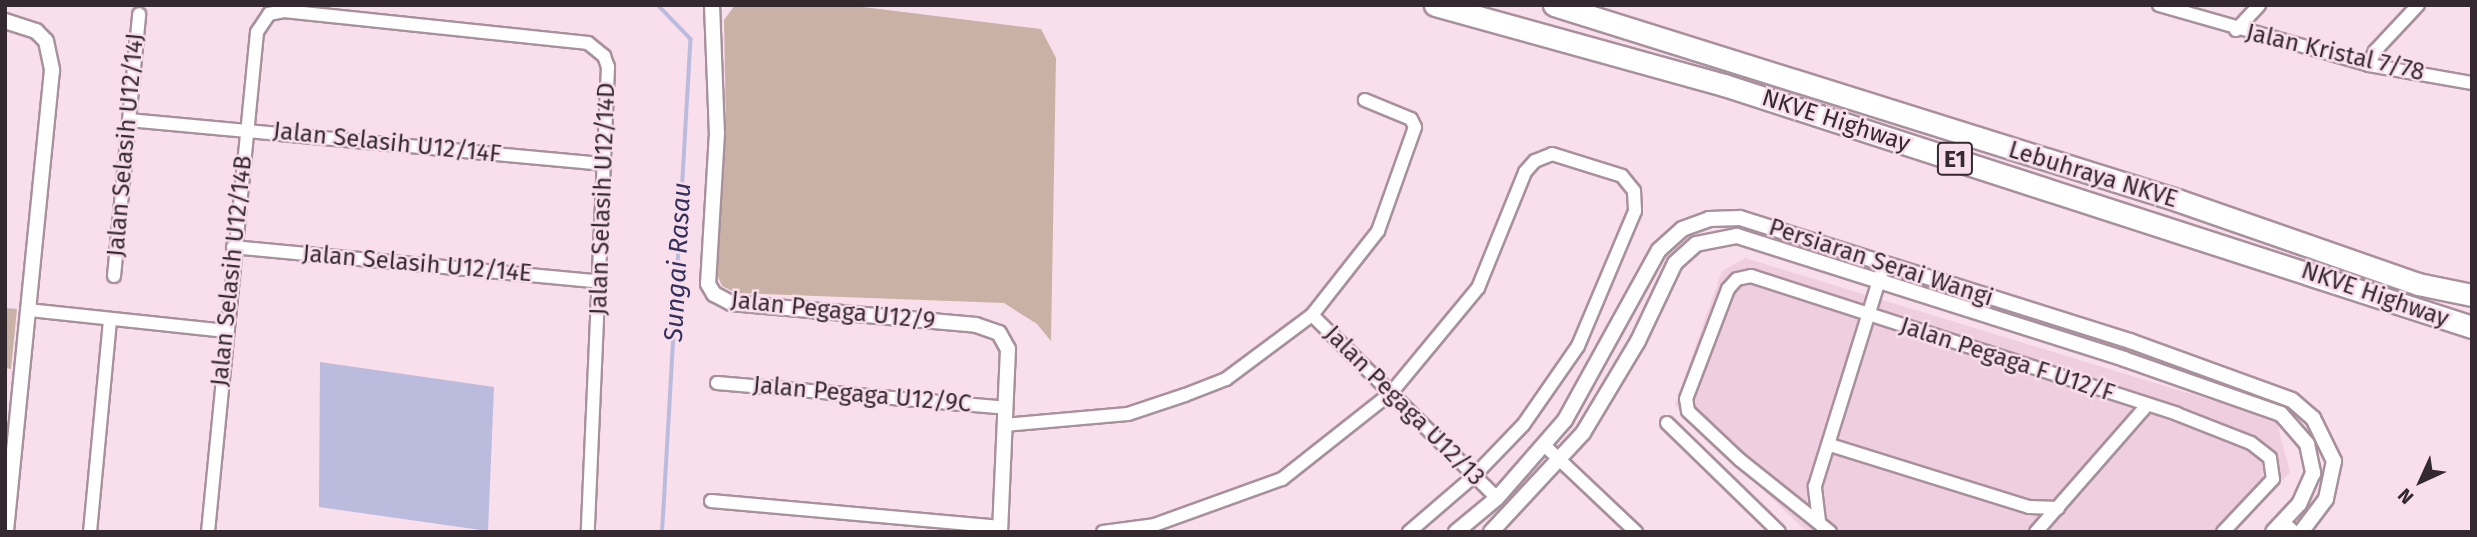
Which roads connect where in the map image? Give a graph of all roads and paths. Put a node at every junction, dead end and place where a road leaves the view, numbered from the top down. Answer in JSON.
{"nodes":[{"id":1,"x":712,"y":5,"type":"edge"},
{"id":2,"x":1435,"y":5,"type":"edge"},
{"id":3,"x":1554,"y":5,"type":"edge"},
{"id":4,"x":2159,"y":5,"type":"edge"},
{"id":5,"x":2259,"y":5,"type":"edge"},
{"id":6,"x":2418,"y":5,"type":"edge"},
{"id":7,"x":139,"y":14,"type":"dead end"},
{"id":8,"x":5,"y":21,"type":"edge"},
{"id":9,"x":2236,"y":30,"type":"junction"},
{"id":10,"x":599,"y":50,"type":"joint"},
{"id":11,"x":2369,"y":65,"type":"junction"},
{"id":12,"x":2472,"y":83,"type":"edge"},
{"id":13,"x":1365,"y":100,"type":"dead end"},
{"id":14,"x":129,"y":120,"type":"junction"},
{"id":15,"x":246,"y":129,"type":"junction"},
{"id":16,"x":604,"y":164,"type":"junction"},
{"id":17,"x":233,"y":247,"type":"junction"},
{"id":18,"x":1884,"y":265,"type":"junction"},
{"id":19,"x":114,"y":276,"type":"dead end"},
{"id":20,"x":600,"y":282,"type":"junction"},
{"id":21,"x":1879,"y":283,"type":"junction"},
{"id":22,"x":2472,"y":295,"type":"edge"},
{"id":23,"x":29,"y":310,"type":"junction"},
{"id":24,"x":1312,"y":315,"type":"junction"},
{"id":25,"x":1870,"y":317,"type":"junction"},
{"id":26,"x":110,"y":320,"type":"junction"},
{"id":27,"x":2472,"y":327,"type":"edge"},
{"id":28,"x":225,"y":331,"type":"junction"},
{"id":29,"x":718,"y":383,"type":"dead end"},
{"id":30,"x":1391,"y":393,"type":"junction"},
{"id":31,"x":2147,"y":405,"type":"junction"},
{"id":32,"x":1006,"y":408,"type":"junction"},
{"id":33,"x":1667,"y":423,"type":"dead end"},
{"id":34,"x":1004,"y":425,"type":"junction"},
{"id":35,"x":1544,"y":445,"type":"junction"},
{"id":36,"x":1830,"y":445,"type":"junction"},
{"id":37,"x":1561,"y":461,"type":"junction"},
{"id":38,"x":1474,"y":476,"type":"junction"},
{"id":39,"x":1497,"y":498,"type":"junction"},
{"id":40,"x":712,"y":500,"type":"dead end"},
{"id":41,"x":2058,"y":508,"type":"junction"},
{"id":42,"x":1819,"y":521,"type":"junction"},
{"id":43,"x":2283,"y":528,"type":"edge"},
{"id":44,"x":1001,"y":530,"type":"edge"},
{"id":45,"x":6,"y":532,"type":"edge"},
{"id":46,"x":90,"y":532,"type":"edge"},
{"id":47,"x":208,"y":532,"type":"edge"},
{"id":48,"x":588,"y":532,"type":"edge"},
{"id":49,"x":1103,"y":532,"type":"edge"},
{"id":50,"x":1409,"y":532,"type":"edge"},
{"id":51,"x":1456,"y":532,"type":"edge"},
{"id":52,"x":1492,"y":532,"type":"edge"},
{"id":53,"x":1636,"y":532,"type":"edge"},
{"id":54,"x":1779,"y":532,"type":"edge"},
{"id":55,"x":1830,"y":532,"type":"edge"},
{"id":56,"x":2036,"y":532,"type":"edge"},
{"id":57,"x":2223,"y":532,"type":"edge"},
{"id":58,"x":2301,"y":532,"type":"edge"}],
"edges":[{"from":1,"to":32,"type":"street","name":"Jalan Pegaga U12/9"},
{"from":2,"to":27,"type":"highway","name":"NKVE Highway","number":"E1"},
{"from":3,"to":22,"type":"highway","name":"Lebuhraya NKVE","number":"E1"},
{"from":4,"to":9,"type":"street","name":"Jalan Kristal 7/78"},
{"from":5,"to":9,"type":"street"},
{"from":6,"to":11,"type":"street"},
{"from":7,"to":14,"type":"street","name":"Jalan Selasih U12/14J"},
{"from":8,"to":23,"type":"street"},
{"from":9,"to":11,"type":"street","name":"Jalan Kristal 7/78"},
{"from":10,"to":15,"type":"street","name":"Jalan Selasih U12/14B"},
{"from":10,"to":16,"type":"street","name":"Jalan Selasih U12/14D"},
{"from":11,"to":12,"type":"street","name":"Jalan Kristal 7/78"},
{"from":13,"to":24,"type":"street"},
{"from":14,"to":15,"type":"street","name":"Jalan Selasih U12/14F"},
{"from":14,"to":19,"type":"street","name":"Jalan Selasih U12/14J"},
{"from":15,"to":16,"type":"street","name":"Jalan Selasih U12/14F"},
{"from":15,"to":17,"type":"street","name":"Jalan Selasih U12/14B"},
{"from":16,"to":20,"type":"street","name":"Jalan Selasih U12/14D"},
{"from":17,"to":20,"type":"street","name":"Jalan Selasih U12/14E"},
{"from":17,"to":28,"type":"street","name":"Jalan Selasih U12/14B"},
{"from":18,"to":21,"type":"street"},
{"from":18,"to":35,"type":"street","name":"Persiaran Serai Wangi"},
{"from":18,"to":58,"type":"street","name":"Persiaran Serai Wangi"},
{"from":20,"to":48,"type":"street","name":"Jalan Selasih U12/14D"},
{"from":21,"to":25,"type":"street"},
{"from":21,"to":37,"type":"street","name":"Persiaran Serai Wangi"},
{"from":21,"to":43,"type":"street","name":"Persiaran Serai Wangi"},
{"from":23,"to":26,"type":"street"},
{"from":23,"to":45,"type":"street"},
{"from":24,"to":30,"type":"street","name":"Jalan Pegaga U12/13"},
{"from":24,"to":34,"type":"street"},
{"from":25,"to":31,"type":"street","name":"Jalan Pegaga F U12/F"},
{"from":25,"to":36,"type":"street"},
{"from":25,"to":42,"type":"street","name":"Jalan Pegaga F U12/F"},
{"from":26,"to":28,"type":"street"},
{"from":26,"to":46,"type":"street"},
{"from":28,"to":47,"type":"street","name":"Jalan Selasih U12/14B"},
{"from":29,"to":32,"type":"street","name":"Jalan Pegaga U12/9C"},
{"from":30,"to":38,"type":"street","name":"Jalan Pegaga U12/13"},
{"from":30,"to":38,"type":"street"},
{"from":30,"to":49,"type":"street"},
{"from":31,"to":41,"type":"street"},
{"from":31,"to":57,"type":"street","name":"Jalan Pegaga F U12/F"},
{"from":32,"to":34,"type":"street","name":"Jalan Pegaga U12/9"},
{"from":33,"to":54,"type":"street"},
{"from":34,"to":44,"type":"street","name":"Jalan Pegaga U12/9"},
{"from":35,"to":37,"type":"street"},
{"from":35,"to":39,"type":"street","name":"Persiaran Serai Wangi"},
{"from":36,"to":41,"type":"street"},
{"from":36,"to":42,"type":"street"},
{"from":37,"to":52,"type":"street","name":"Persiaran Serai Wangi"},
{"from":37,"to":53,"type":"street"},
{"from":38,"to":39,"type":"street","name":"Jalan Pegaga U12/13"},
{"from":38,"to":50,"type":"street"},
{"from":39,"to":51,"type":"street","name":"Persiaran Serai Wangi"},
{"from":40,"to":44,"type":"street"},
{"from":41,"to":56,"type":"street"},
{"from":42,"to":55,"type":"street"}]}
